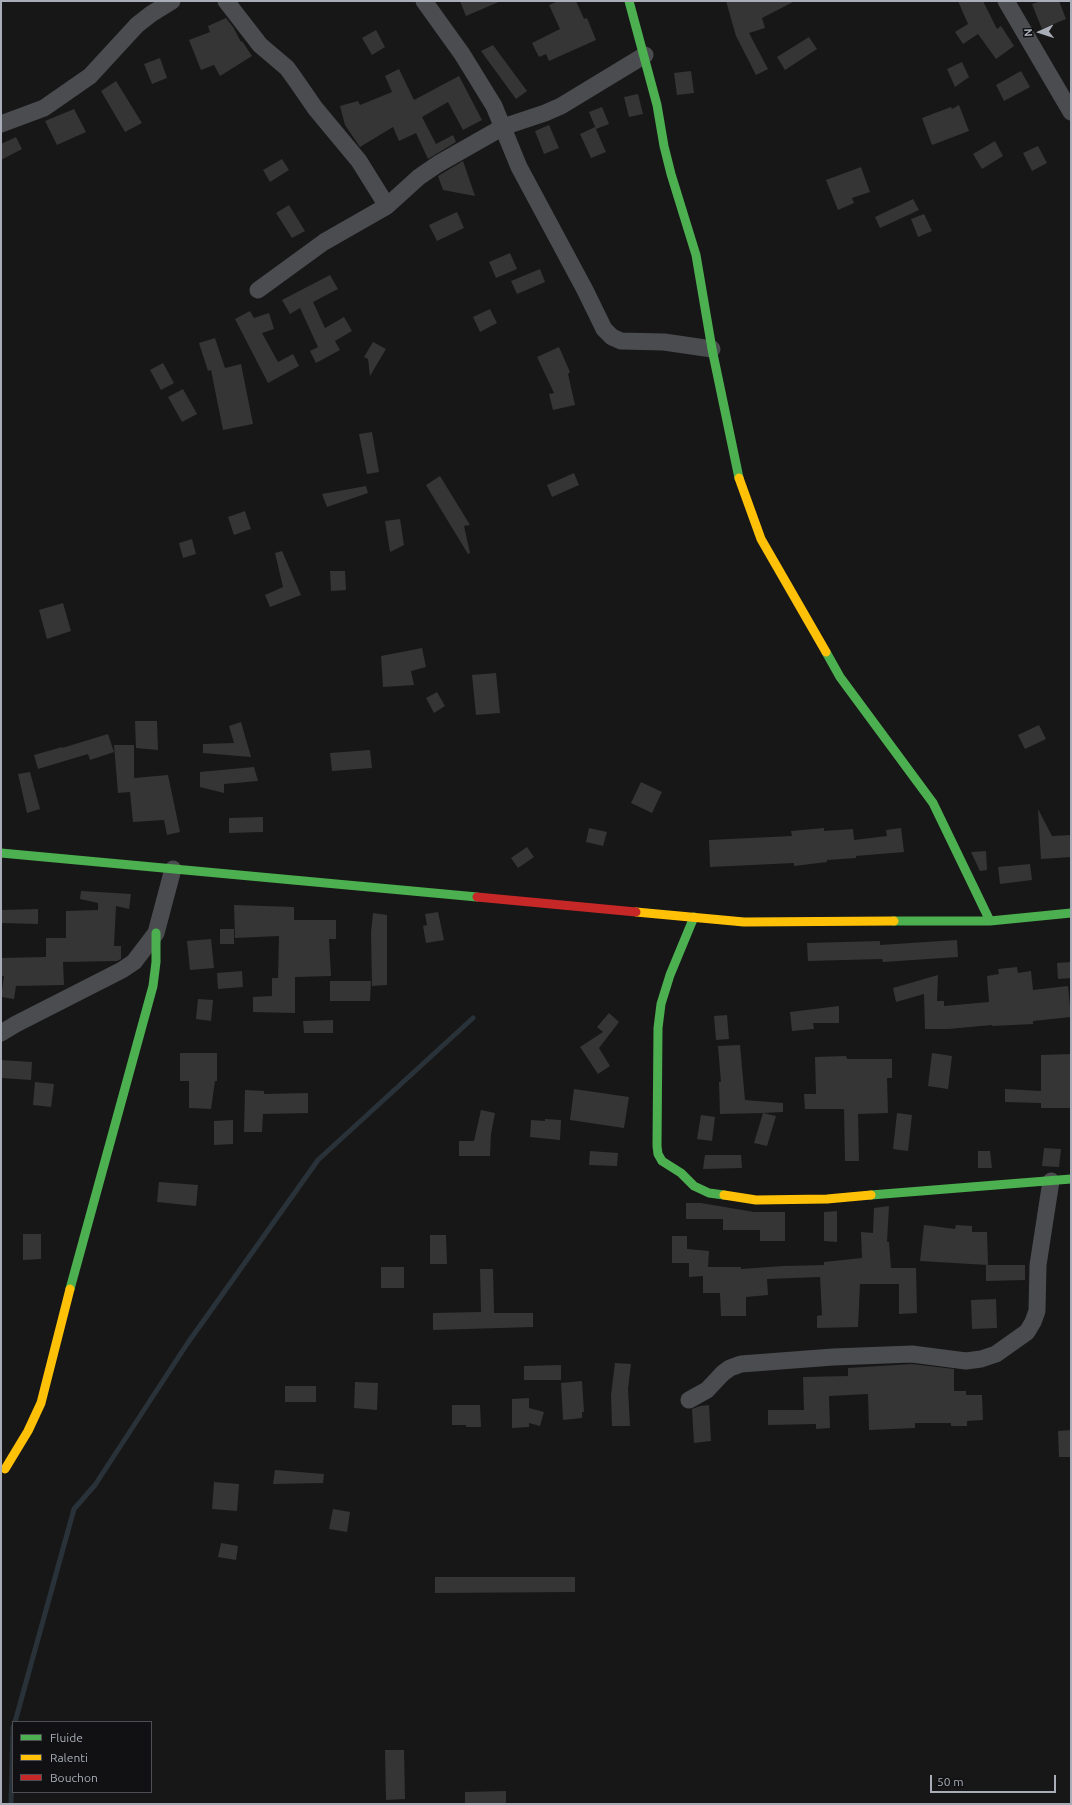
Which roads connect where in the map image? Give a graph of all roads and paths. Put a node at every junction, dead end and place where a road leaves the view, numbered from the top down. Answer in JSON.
{"nodes":[{"id":1,"x":172,"y":1,"type":"edge"},
{"id":2,"x":226,"y":1,"type":"edge"},
{"id":3,"x":424,"y":1,"type":"edge"},
{"id":4,"x":629,"y":1,"type":"edge"},
{"id":5,"x":1006,"y":1,"type":"edge"},
{"id":6,"x":644,"y":55,"type":"junction"},
{"id":7,"x":1071,"y":112,"type":"edge"},
{"id":8,"x":1,"y":124,"type":"edge"},
{"id":9,"x":503,"y":127,"type":"junction"},
{"id":10,"x":387,"y":206,"type":"junction"},
{"id":11,"x":258,"y":290,"type":"dead end"},
{"id":12,"x":712,"y":349,"type":"junction"},
{"id":13,"x":1,"y":853,"type":"edge"},
{"id":14,"x":173,"y":869,"type":"junction"},
{"id":15,"x":1071,"y":913,"type":"edge"},
{"id":16,"x":694,"y":917,"type":"junction"},
{"id":17,"x":990,"y":921,"type":"junction"},
{"id":18,"x":156,"y":932,"type":"junction"},
{"id":19,"x":1,"y":1033,"type":"edge"},
{"id":20,"x":1071,"y":1179,"type":"edge"},
{"id":21,"x":1051,"y":1181,"type":"junction"},
{"id":22,"x":689,"y":1400,"type":"dead end"},
{"id":23,"x":5,"y":1469,"type":"dead end"}],
"edges":[{"from":1,"to":8,"type":"street"},
{"from":2,"to":10,"type":"street"},
{"from":3,"to":9,"type":"street"},
{"from":4,"to":6,"type":"street"},
{"from":5,"to":7,"type":"street"},
{"from":6,"to":9,"type":"street"},
{"from":6,"to":12,"type":"street"},
{"from":9,"to":10,"type":"street"},
{"from":9,"to":12,"type":"street"},
{"from":10,"to":11,"type":"street"},
{"from":12,"to":17,"type":"street"},
{"from":13,"to":14,"type":"street"},
{"from":14,"to":16,"type":"street"},
{"from":14,"to":18,"type":"street"},
{"from":15,"to":17,"type":"street"},
{"from":16,"to":17,"type":"street"},
{"from":16,"to":21,"type":"street"},
{"from":18,"to":19,"type":"street"},
{"from":18,"to":23,"type":"street"},
{"from":20,"to":21,"type":"street"},
{"from":21,"to":22,"type":"street"}]}
